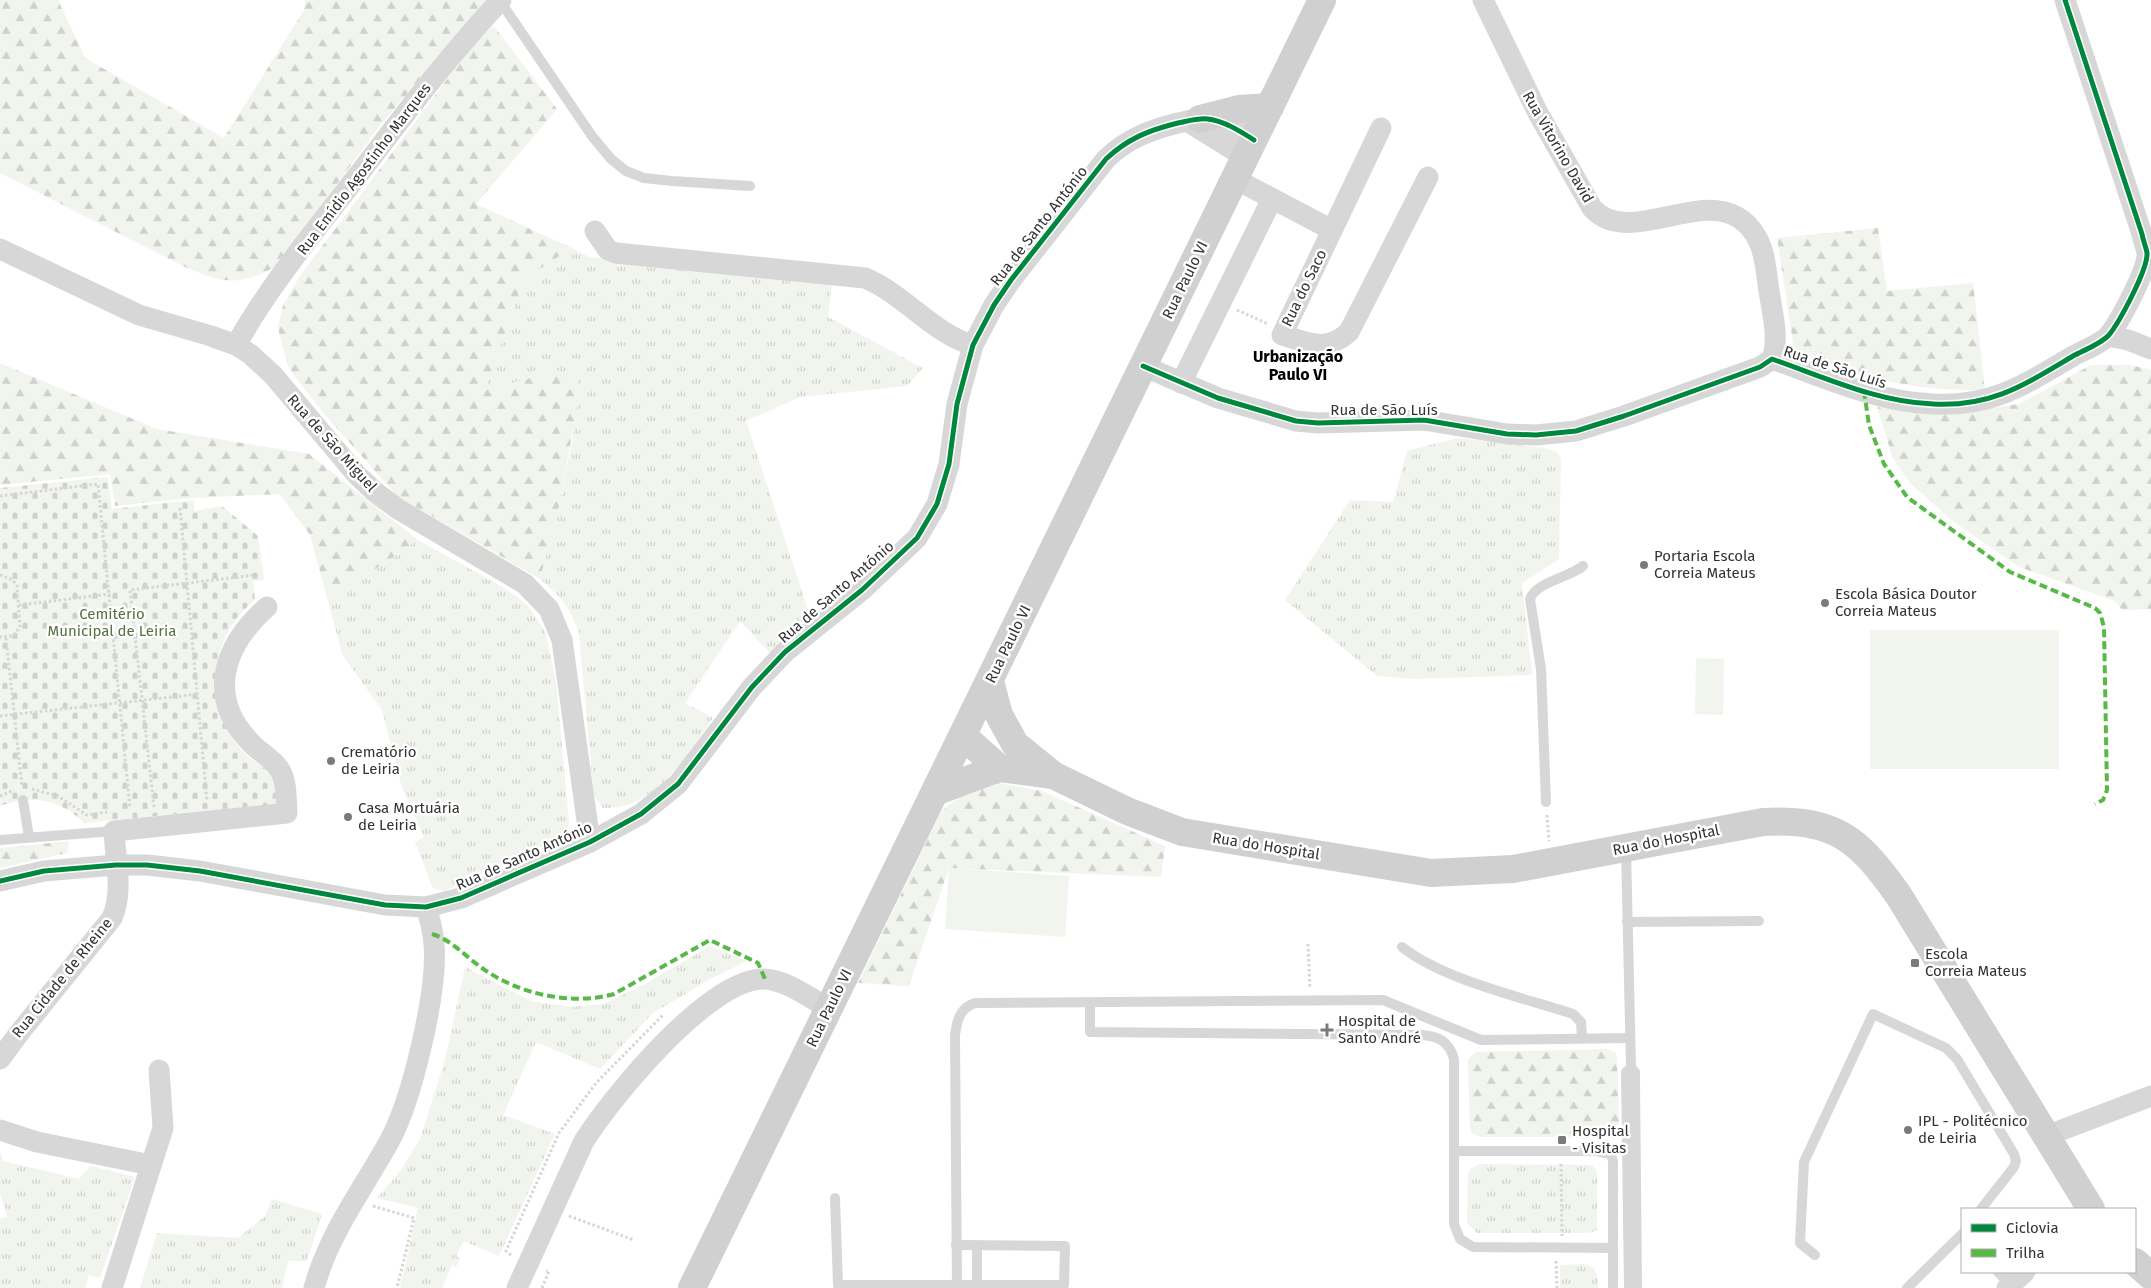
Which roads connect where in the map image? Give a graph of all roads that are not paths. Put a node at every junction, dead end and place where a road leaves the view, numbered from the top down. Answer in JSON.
{"nodes":[{"id":1,"x":500,"y":0,"type":"edge"},
{"id":2,"x":1322,"y":0,"type":"edge"},
{"id":3,"x":1483,"y":0,"type":"edge"},
{"id":4,"x":2065,"y":0,"type":"edge"},
{"id":5,"x":1270,"y":107,"type":"junction"},
{"id":6,"x":1193,"y":120,"type":"junction"},
{"id":7,"x":1381,"y":128,"type":"dead end"},
{"id":8,"x":1244,"y":159,"type":"junction"},
{"id":9,"x":1428,"y":177,"type":"dead end"},
{"id":10,"x":750,"y":186,"type":"dead end"},
{"id":11,"x":1272,"y":199,"type":"junction"},
{"id":12,"x":1332,"y":230,"type":"junction"},
{"id":13,"x":595,"y":231,"type":"dead end"},
{"id":14,"x":0,"y":249,"type":"edge"},
{"id":15,"x":2108,"y":336,"type":"junction"},
{"id":16,"x":236,"y":345,"type":"junction"},
{"id":17,"x":973,"y":345,"type":"junction"},
{"id":18,"x":2151,"y":350,"type":"edge"},
{"id":19,"x":1772,"y":360,"type":"junction"},
{"id":20,"x":1143,"y":366,"type":"junction"},
{"id":21,"x":1181,"y":384,"type":"junction"},
{"id":22,"x":1583,"y":566,"type":"dead end"},
{"id":23,"x":267,"y":607,"type":"dead end"},
{"id":24,"x":990,"y":681,"type":"junction"},
{"id":25,"x":963,"y":736,"type":"junction"},
{"id":26,"x":1015,"y":744,"type":"junction"},
{"id":27,"x":999,"y":768,"type":"junction"},
{"id":28,"x":1053,"y":775,"type":"junction"},
{"id":29,"x":935,"y":792,"type":"junction"},
{"id":30,"x":24,"y":800,"type":"road end"},
{"id":31,"x":1546,"y":802,"type":"road end"},
{"id":32,"x":114,"y":821,"type":"junction"},
{"id":33,"x":29,"y":837,"type":"junction"},
{"id":34,"x":0,"y":840,"type":"edge"},
{"id":35,"x":590,"y":842,"type":"junction"},
{"id":36,"x":1626,"y":848,"type":"junction"},
{"id":37,"x":116,"y":865,"type":"junction"},
{"id":38,"x":0,"y":881,"type":"edge"},
{"id":39,"x":426,"y":907,"type":"junction"},
{"id":40,"x":1759,"y":921,"type":"dead end"},
{"id":41,"x":1627,"y":922,"type":"junction"},
{"id":42,"x":1402,"y":947,"type":"dead end"},
{"id":43,"x":1090,"y":1003,"type":"junction"},
{"id":44,"x":829,"y":1009,"type":"junction"},
{"id":45,"x":1582,"y":1038,"type":"junction"},
{"id":46,"x":1630,"y":1038,"type":"junction"},
{"id":47,"x":0,"y":1060,"type":"edge"},
{"id":48,"x":1631,"y":1068,"type":"junction"},
{"id":49,"x":159,"y":1070,"type":"dead end"},
{"id":50,"x":2151,"y":1096,"type":"edge"},
{"id":51,"x":0,"y":1130,"type":"edge"},
{"id":52,"x":2046,"y":1136,"type":"junction"},
{"id":53,"x":1455,"y":1151,"type":"junction"},
{"id":54,"x":151,"y":1166,"type":"junction"},
{"id":55,"x":835,"y":1198,"type":"dead end"},
{"id":56,"x":2081,"y":1205,"type":"edge"},
{"id":57,"x":1983,"y":1208,"type":"edge"},
{"id":58,"x":1961,"y":1236,"type":"edge"},
{"id":59,"x":956,"y":1245,"type":"junction"},
{"id":60,"x":977,"y":1245,"type":"junction"},
{"id":61,"x":1613,"y":1248,"type":"junction"},
{"id":62,"x":1815,"y":1255,"type":"dead end"},
{"id":63,"x":2136,"y":1263,"type":"edge"},
{"id":64,"x":2151,"y":1276,"type":"edge"},
{"id":65,"x":977,"y":1286,"type":"junction"},
{"id":66,"x":957,"y":1287,"type":"edge"},
{"id":67,"x":112,"y":1288,"type":"edge"},
{"id":68,"x":314,"y":1288,"type":"edge"},
{"id":69,"x":517,"y":1288,"type":"edge"},
{"id":70,"x":692,"y":1288,"type":"edge"},
{"id":71,"x":1613,"y":1288,"type":"edge"},
{"id":72,"x":1629,"y":1288,"type":"edge"},
{"id":73,"x":1637,"y":1288,"type":"edge"},
{"id":74,"x":1907,"y":1288,"type":"edge"}],
"edges":[{"from":1,"to":10,"type":"lane"},
{"from":1,"to":16,"type":"street","name":"Rua Emídio Agostinho Marques"},
{"from":2,"to":5,"type":"main road","name":"Rua Paulo VI"},
{"from":3,"to":19,"type":"street","name":"Rua Vitorino David"},
{"from":4,"to":15,"type":"street"},
{"from":5,"to":6,"type":"main road"},
{"from":5,"to":8,"type":"main road","name":"Rua Paulo VI"},
{"from":6,"to":8,"type":"street","name":"Rua de Santo António"},
{"from":6,"to":17,"type":"street","name":"Rua de Santo António"},
{"from":7,"to":12,"type":"street","name":"Rua do Saco"},
{"from":8,"to":11,"type":"street","name":"Rua de Santo António"},
{"from":8,"to":20,"type":"main road","name":"Rua Paulo VI"},
{"from":9,"to":12,"type":"street","name":"Rua do Saco"},
{"from":11,"to":12,"type":"street","name":"Rua de Santo António"},
{"from":11,"to":21,"type":"street"},
{"from":13,"to":17,"type":"street"},
{"from":14,"to":16,"type":"street","name":"Rua de São Miguel"},
{"from":15,"to":18,"type":"street"},
{"from":15,"to":19,"type":"street","name":"Rua de São Luís"},
{"from":16,"to":35,"type":"street","name":"Rua de São Miguel"},
{"from":17,"to":35,"type":"street","name":"Rua de Santo António"},
{"from":19,"to":21,"type":"street","name":"Rua de São Luís"},
{"from":20,"to":21,"type":"street","name":"Rua de São Luís"},
{"from":20,"to":24,"type":"main road","name":"Rua Paulo VI"},
{"from":22,"to":31,"type":"lane"},
{"from":23,"to":32,"type":"street"},
{"from":24,"to":25,"type":"main road","name":"Rua Paulo VI"},
{"from":24,"to":26,"type":"main road","name":"Rua do Hospital"},
{"from":25,"to":26,"type":"main road","name":"Rua do Hospital"},
{"from":25,"to":27,"type":"main road"},
{"from":25,"to":29,"type":"main road","name":"Rua Paulo VI"},
{"from":26,"to":28,"type":"main road","name":"Rua do Hospital"},
{"from":27,"to":28,"type":"main road","name":"Rua do Hospital"},
{"from":27,"to":29,"type":"main road","name":"Rua do Hospital"},
{"from":28,"to":36,"type":"main road","name":"Rua do Hospital"},
{"from":29,"to":44,"type":"main road","name":"Rua Paulo VI"},
{"from":30,"to":33,"type":"lane"},
{"from":32,"to":33,"type":"lane"},
{"from":32,"to":37,"type":"street","name":"Rua Cidade de Rheine"},
{"from":33,"to":34,"type":"lane"},
{"from":35,"to":39,"type":"street","name":"Rua de Santo António"},
{"from":36,"to":41,"type":"lane"},
{"from":36,"to":52,"type":"main road","name":"Rua do Hospital"},
{"from":37,"to":38,"type":"street","name":"Rua de Santo António"},
{"from":37,"to":39,"type":"street","name":"Rua de Santo António"},
{"from":37,"to":47,"type":"street","name":"Rua Cidade de Rheine"},
{"from":39,"to":68,"type":"street"},
{"from":40,"to":41,"type":"lane"},
{"from":41,"to":46,"type":"lane"},
{"from":42,"to":45,"type":"lane"},
{"from":43,"to":45,"type":"lane"},
{"from":43,"to":53,"type":"lane"},
{"from":43,"to":59,"type":"lane"},
{"from":44,"to":69,"type":"street"},
{"from":44,"to":70,"type":"main road","name":"Rua Paulo VI"},
{"from":45,"to":46,"type":"lane"},
{"from":46,"to":48,"type":"lane"},
{"from":48,"to":72,"type":"lane"},
{"from":48,"to":73,"type":"lane"},
{"from":49,"to":54,"type":"street"},
{"from":50,"to":52,"type":"street"},
{"from":51,"to":54,"type":"street"},
{"from":52,"to":56,"type":"main road","name":"Rua do Hospital"},
{"from":53,"to":61,"type":"lane"},
{"from":53,"to":61,"type":"lane"},
{"from":54,"to":67,"type":"street"},
{"from":55,"to":66,"type":"lane"},
{"from":57,"to":62,"type":"lane"},
{"from":58,"to":74,"type":"lane"},
{"from":59,"to":60,"type":"lane"},
{"from":59,"to":66,"type":"lane"},
{"from":60,"to":65,"type":"lane"},
{"from":60,"to":65,"type":"lane"},
{"from":61,"to":71,"type":"lane"},
{"from":63,"to":64,"type":"main road"},
{"from":65,"to":66,"type":"lane"}]}
